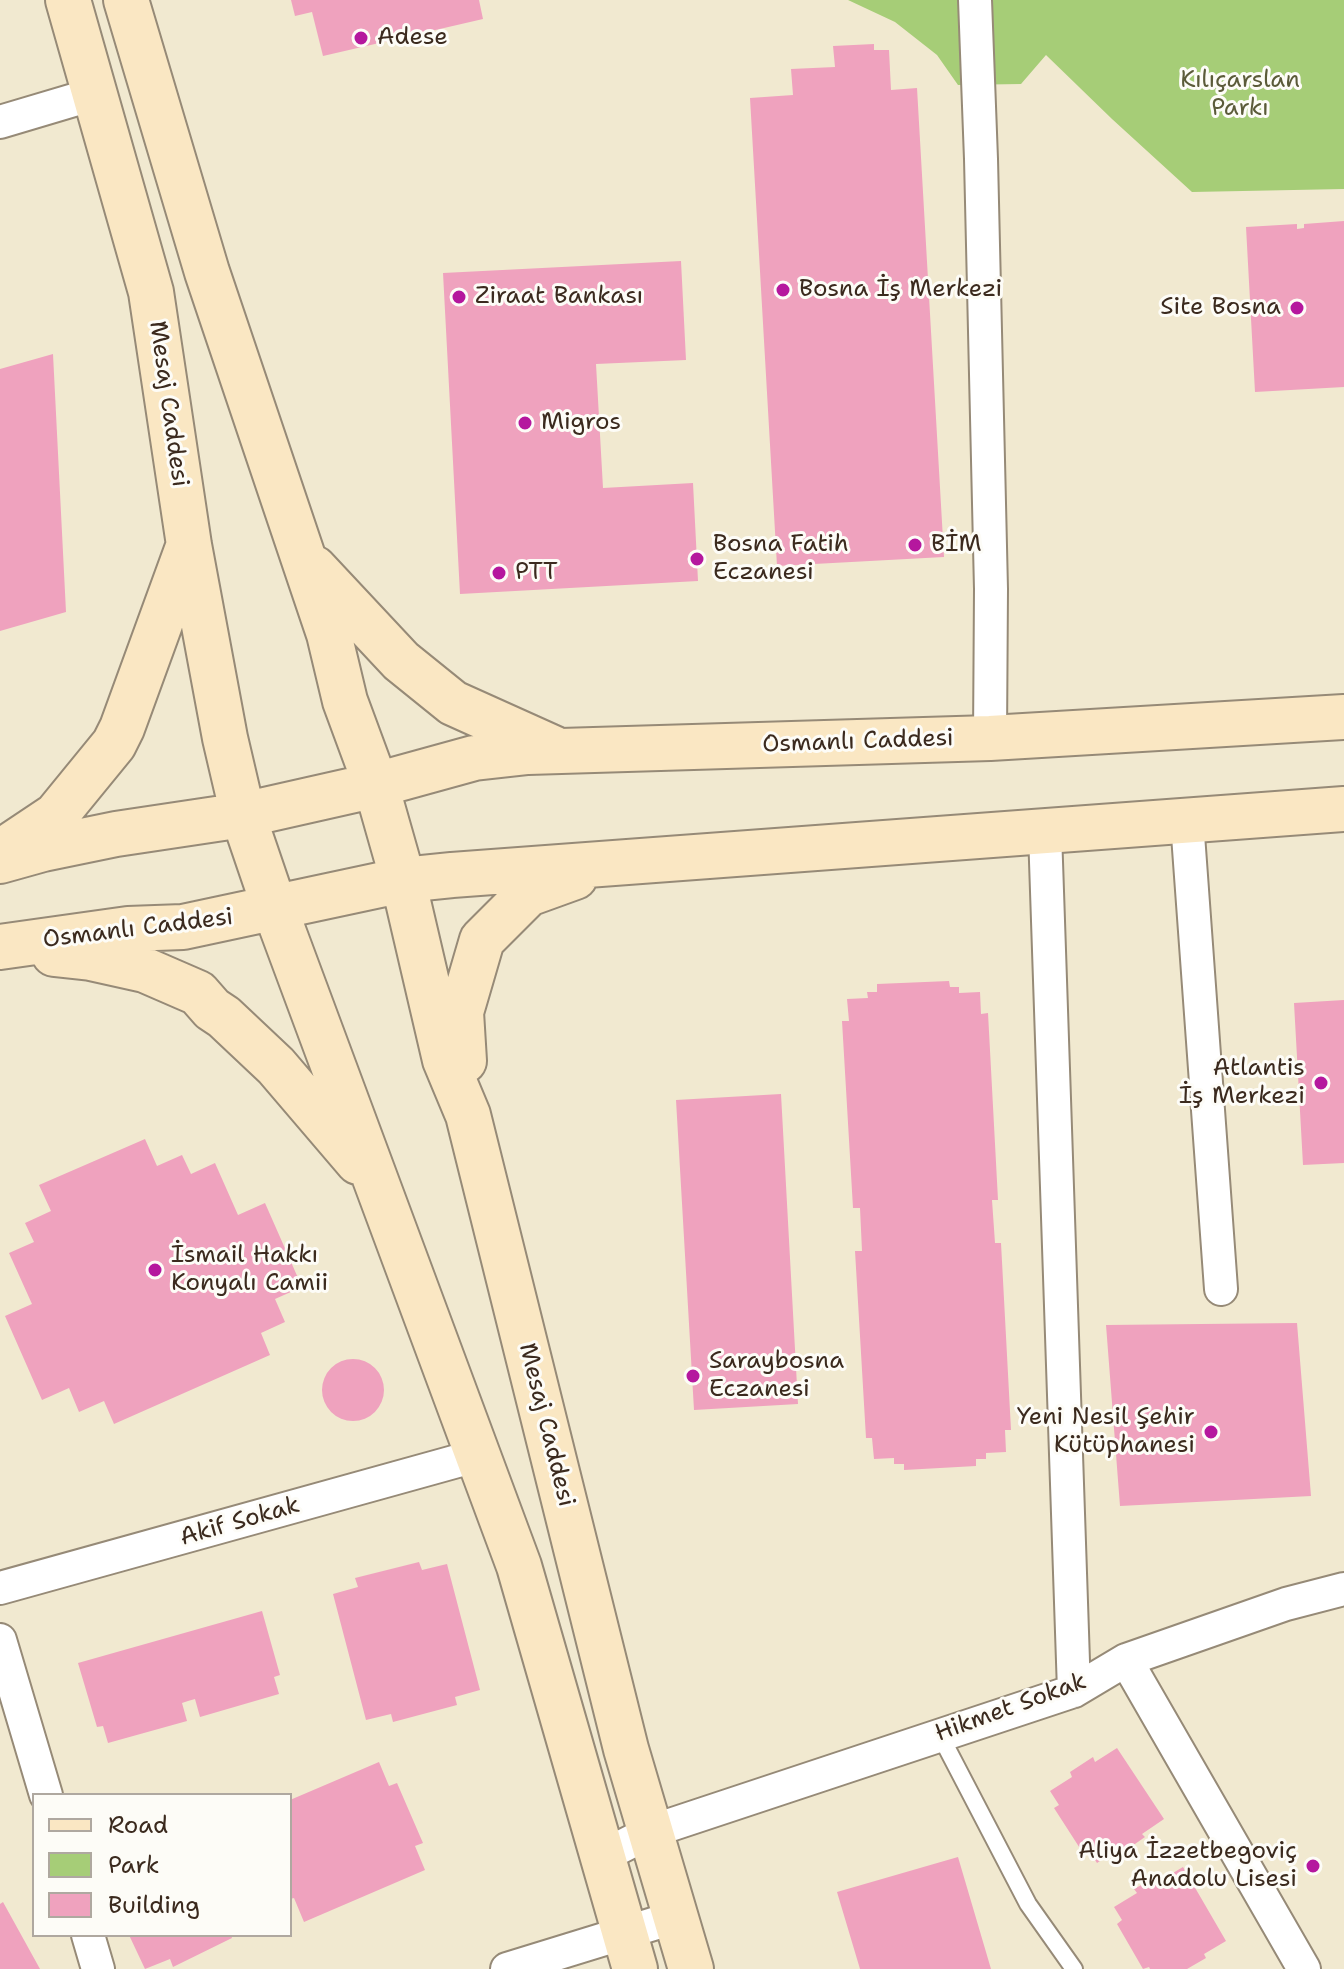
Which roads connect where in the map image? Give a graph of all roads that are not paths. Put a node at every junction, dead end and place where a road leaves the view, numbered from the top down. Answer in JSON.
{"nodes":[{"id":1,"x":68,"y":0,"type":"edge"},
{"id":2,"x":126,"y":0,"type":"edge"},
{"id":3,"x":975,"y":0,"type":"edge"},
{"id":4,"x":94,"y":94,"type":"junction"},
{"id":5,"x":0,"y":122,"type":"edge"},
{"id":6,"x":189,"y":545,"type":"junction"},
{"id":7,"x":305,"y":559,"type":"junction"},
{"id":8,"x":1344,"y":717,"type":"edge"},
{"id":9,"x":990,"y":738,"type":"junction"},
{"id":10,"x":558,"y":751,"type":"junction"},
{"id":11,"x":376,"y":785,"type":"junction"},
{"id":12,"x":1344,"y":809,"type":"edge"},
{"id":13,"x":243,"y":815,"type":"junction"},
{"id":14,"x":1187,"y":821,"type":"junction"},
{"id":15,"x":1045,"y":832,"type":"junction"},
{"id":16,"x":0,"y":852,"type":"edge"},
{"id":17,"x":0,"y":861,"type":"edge"},
{"id":18,"x":613,"y":863,"type":"junction"},
{"id":19,"x":403,"y":880,"type":"junction"},
{"id":20,"x":275,"y":909,"type":"junction"},
{"id":21,"x":0,"y":949,"type":"edge"},
{"id":22,"x":468,"y":1115,"type":"junction"},
{"id":23,"x":379,"y":1187,"type":"junction"},
{"id":24,"x":1221,"y":1289,"type":"dead end"},
{"id":25,"x":479,"y":1455,"type":"junction"},
{"id":26,"x":0,"y":1588,"type":"edge"},
{"id":27,"x":1344,"y":1589,"type":"edge"},
{"id":28,"x":0,"y":1640,"type":"edge"},
{"id":29,"x":1126,"y":1660,"type":"junction"},
{"id":30,"x":1074,"y":1691,"type":"junction"},
{"id":31,"x":940,"y":1735,"type":"junction"},
{"id":32,"x":45,"y":1793,"type":"edge"},
{"id":33,"x":652,"y":1831,"type":"junction"},
{"id":34,"x":603,"y":1856,"type":"junction"},
{"id":35,"x":676,"y":1917,"type":"junction"},
{"id":36,"x":89,"y":1937,"type":"edge"},
{"id":37,"x":630,"y":1951,"type":"edge"},
{"id":38,"x":98,"y":1969,"type":"edge"},
{"id":39,"x":507,"y":1969,"type":"edge"},
{"id":40,"x":691,"y":1969,"type":"edge"},
{"id":41,"x":1074,"y":1969,"type":"edge"},
{"id":42,"x":1304,"y":1969,"type":"edge"}],
"edges":[{"from":1,"to":4,"type":"street","name":"Mesaj Caddesi"},
{"from":2,"to":7,"type":"street"},
{"from":3,"to":9,"type":"street"},
{"from":4,"to":5,"type":"street"},
{"from":4,"to":6,"type":"street","name":"Mesaj Caddesi"},
{"from":6,"to":13,"type":"street","name":"Mesaj Caddesi"},
{"from":6,"to":16,"type":"street"},
{"from":7,"to":10,"type":"street"},
{"from":7,"to":11,"type":"street"},
{"from":8,"to":9,"type":"street","name":"Osmanlı Caddesi"},
{"from":9,"to":10,"type":"street","name":"Osmanlı Caddesi"},
{"from":10,"to":11,"type":"street","name":"Osmanlı Caddesi"},
{"from":11,"to":13,"type":"street","name":"Osmanlı Caddesi"},
{"from":11,"to":19,"type":"street","name":"Mesaj Caddesi"},
{"from":12,"to":14,"type":"street"},
{"from":13,"to":17,"type":"street"},
{"from":13,"to":20,"type":"street","name":"Mesaj Caddesi"},
{"from":14,"to":15,"type":"street"},
{"from":14,"to":24,"type":"street"},
{"from":15,"to":18,"type":"street"},
{"from":15,"to":30,"type":"street"},
{"from":18,"to":19,"type":"street"},
{"from":18,"to":22,"type":"street"},
{"from":19,"to":20,"type":"street","name":"Osmanlı Caddesi"},
{"from":19,"to":22,"type":"street","name":"Mesaj Caddesi"},
{"from":20,"to":21,"type":"street","name":"Osmanlı Caddesi"},
{"from":20,"to":23,"type":"street"},
{"from":21,"to":23,"type":"street"},
{"from":22,"to":33,"type":"street","name":"Mesaj Caddesi"},
{"from":23,"to":25,"type":"street"},
{"from":25,"to":26,"type":"street","name":"Akif Sokak"},
{"from":25,"to":34,"type":"street"},
{"from":27,"to":29,"type":"street","name":"Hikmet Sokak"},
{"from":28,"to":32,"type":"street"},
{"from":29,"to":30,"type":"street","name":"Hikmet Sokak"},
{"from":29,"to":42,"type":"street"},
{"from":30,"to":31,"type":"street","name":"Hikmet Sokak"},
{"from":31,"to":33,"type":"street","name":"Hikmet Sokak"},
{"from":31,"to":41,"type":"lane"},
{"from":33,"to":34,"type":"street","name":"Hikmet Sokak"},
{"from":33,"to":35,"type":"street","name":"Mesaj Caddesi"},
{"from":34,"to":37,"type":"street"},
{"from":35,"to":37,"type":"street"},
{"from":35,"to":40,"type":"street","name":"Mesaj Caddesi"},
{"from":36,"to":38,"type":"street"},
{"from":37,"to":39,"type":"street"}]}
